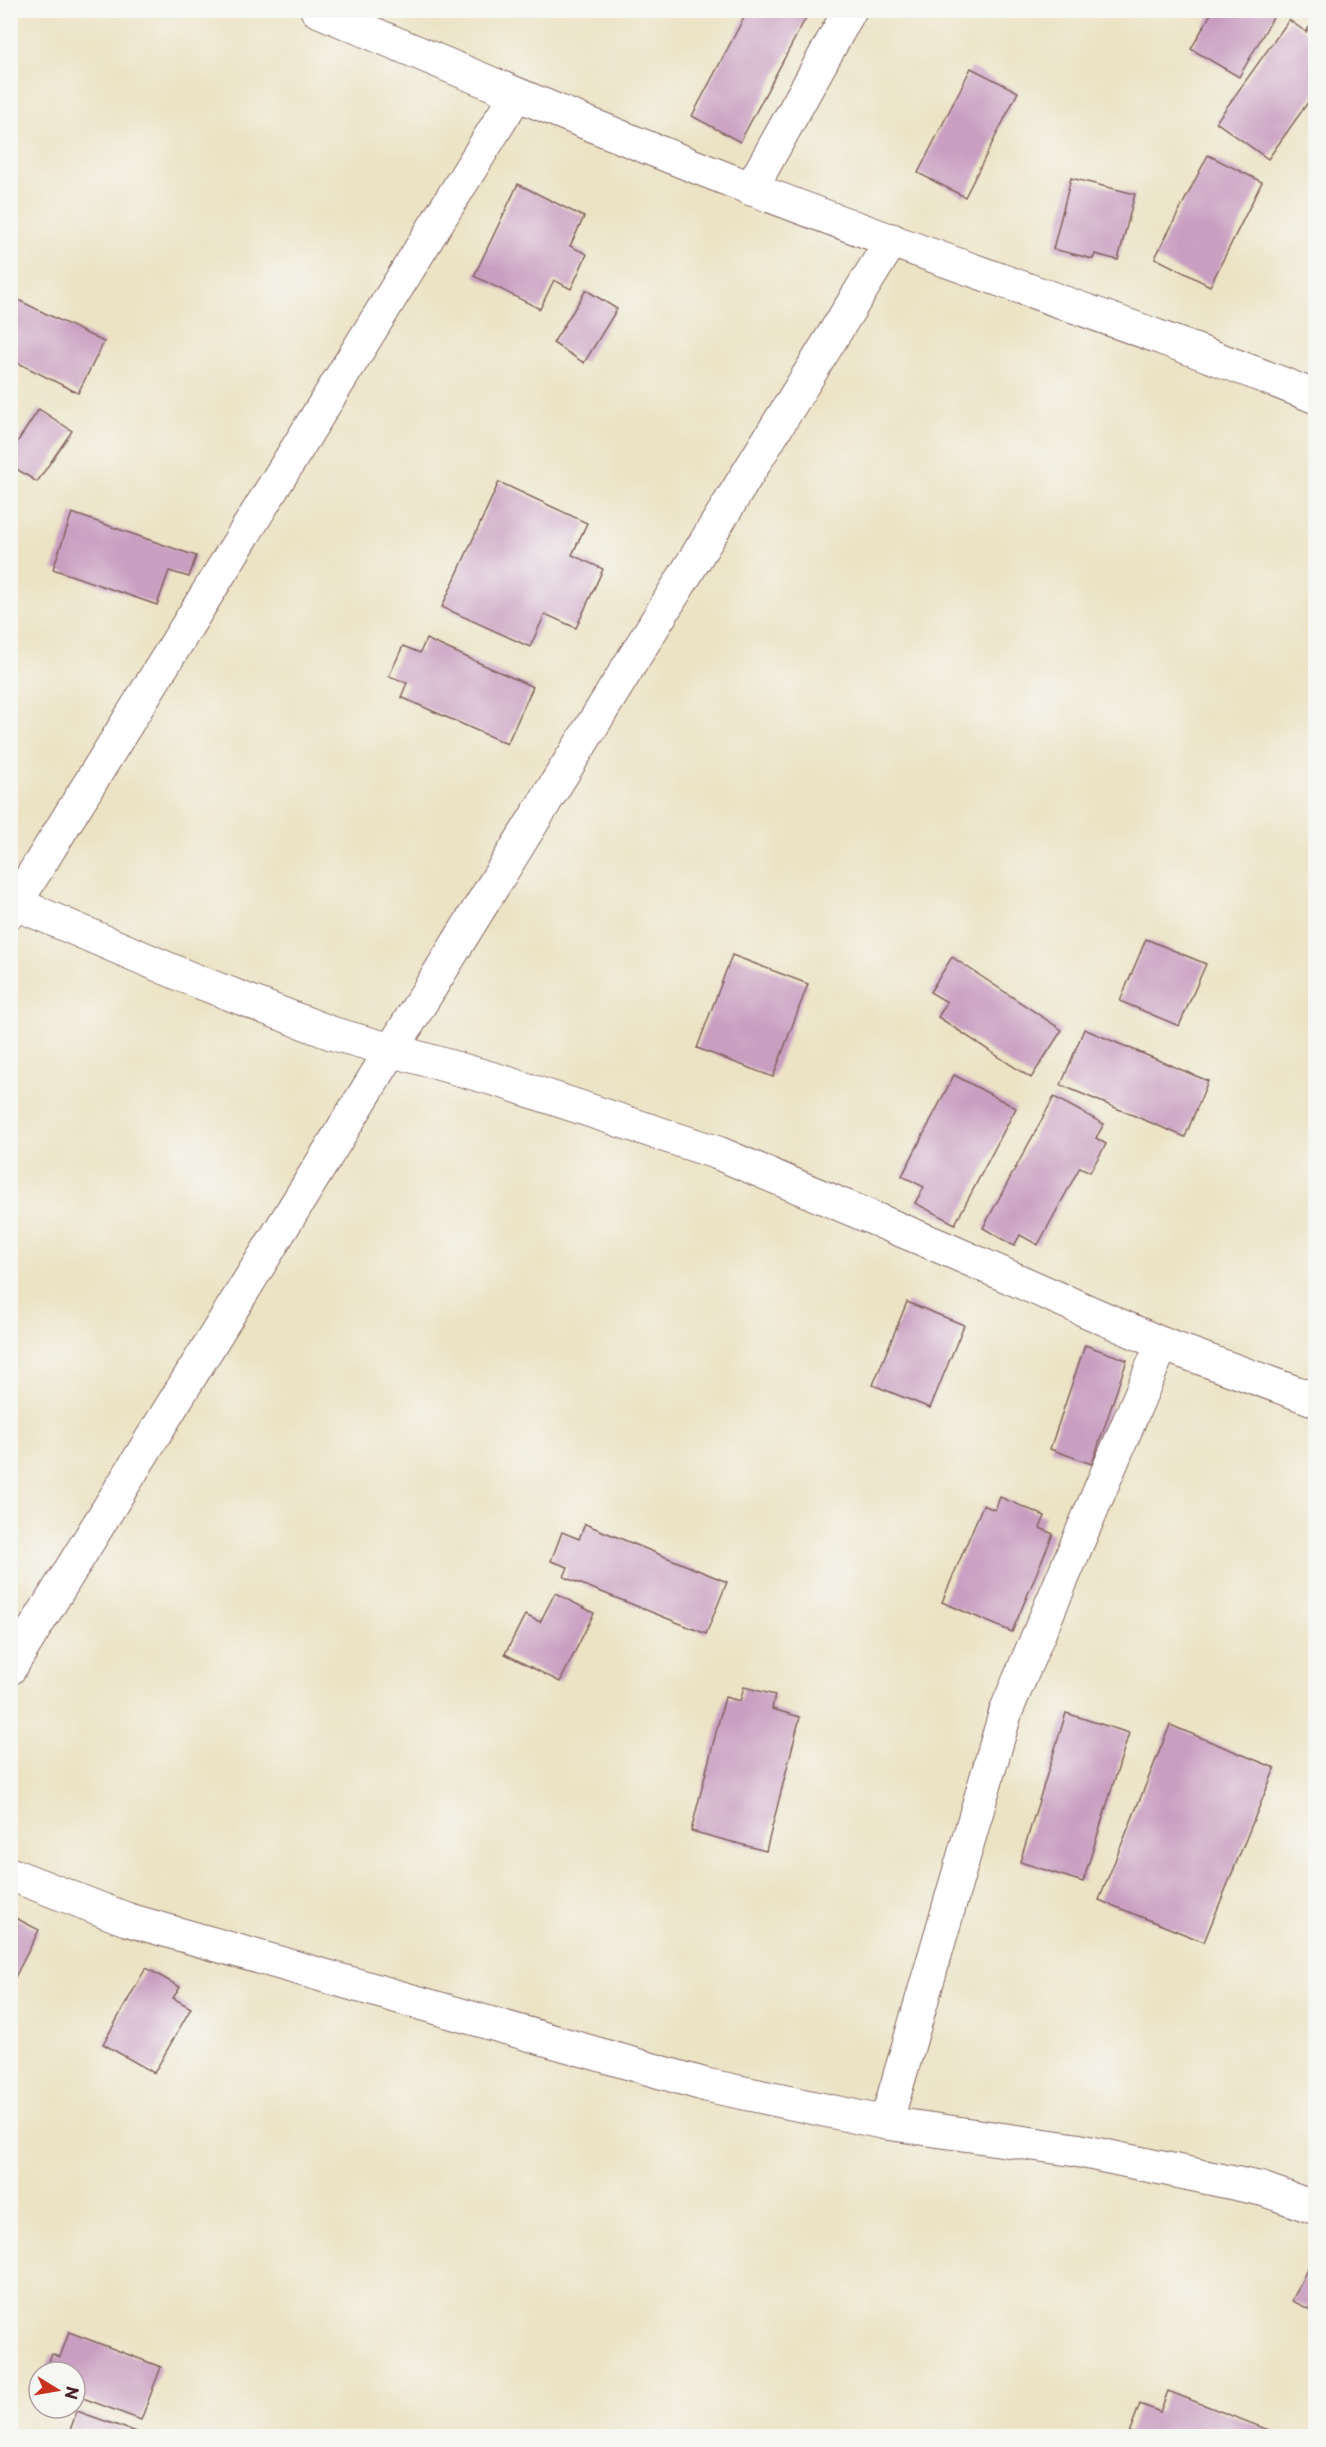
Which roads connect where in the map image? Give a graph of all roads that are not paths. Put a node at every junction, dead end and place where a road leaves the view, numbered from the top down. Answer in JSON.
{"nodes":[{"id":1,"x":317,"y":10,"type":"edge"},
{"id":2,"x":850,"y":10,"type":"edge"},
{"id":3,"x":516,"y":95,"type":"junction"},
{"id":4,"x":751,"y":189,"type":"junction"},
{"id":5,"x":892,"y":240,"type":"junction"},
{"id":6,"x":1316,"y":397,"type":"edge"},
{"id":7,"x":12,"y":906,"type":"edge"},
{"id":8,"x":392,"y":1051,"type":"junction"},
{"id":9,"x":1162,"y":1344,"type":"junction"},
{"id":10,"x":1316,"y":1400,"type":"edge"},
{"id":11,"x":10,"y":1668,"type":"edge"},
{"id":12,"x":10,"y":1874,"type":"edge"},
{"id":13,"x":886,"y":2123,"type":"junction"},
{"id":14,"x":1316,"y":2208,"type":"edge"}],
"edges":[{"from":1,"to":3,"type":"street"},
{"from":2,"to":4,"type":"street"},
{"from":3,"to":4,"type":"street"},
{"from":3,"to":7,"type":"street"},
{"from":4,"to":5,"type":"street"},
{"from":5,"to":6,"type":"street"},
{"from":5,"to":8,"type":"street"},
{"from":7,"to":8,"type":"street"},
{"from":8,"to":9,"type":"street"},
{"from":8,"to":11,"type":"street"},
{"from":9,"to":10,"type":"street"},
{"from":9,"to":13,"type":"street"},
{"from":12,"to":13,"type":"street"},
{"from":13,"to":14,"type":"street"}]}
